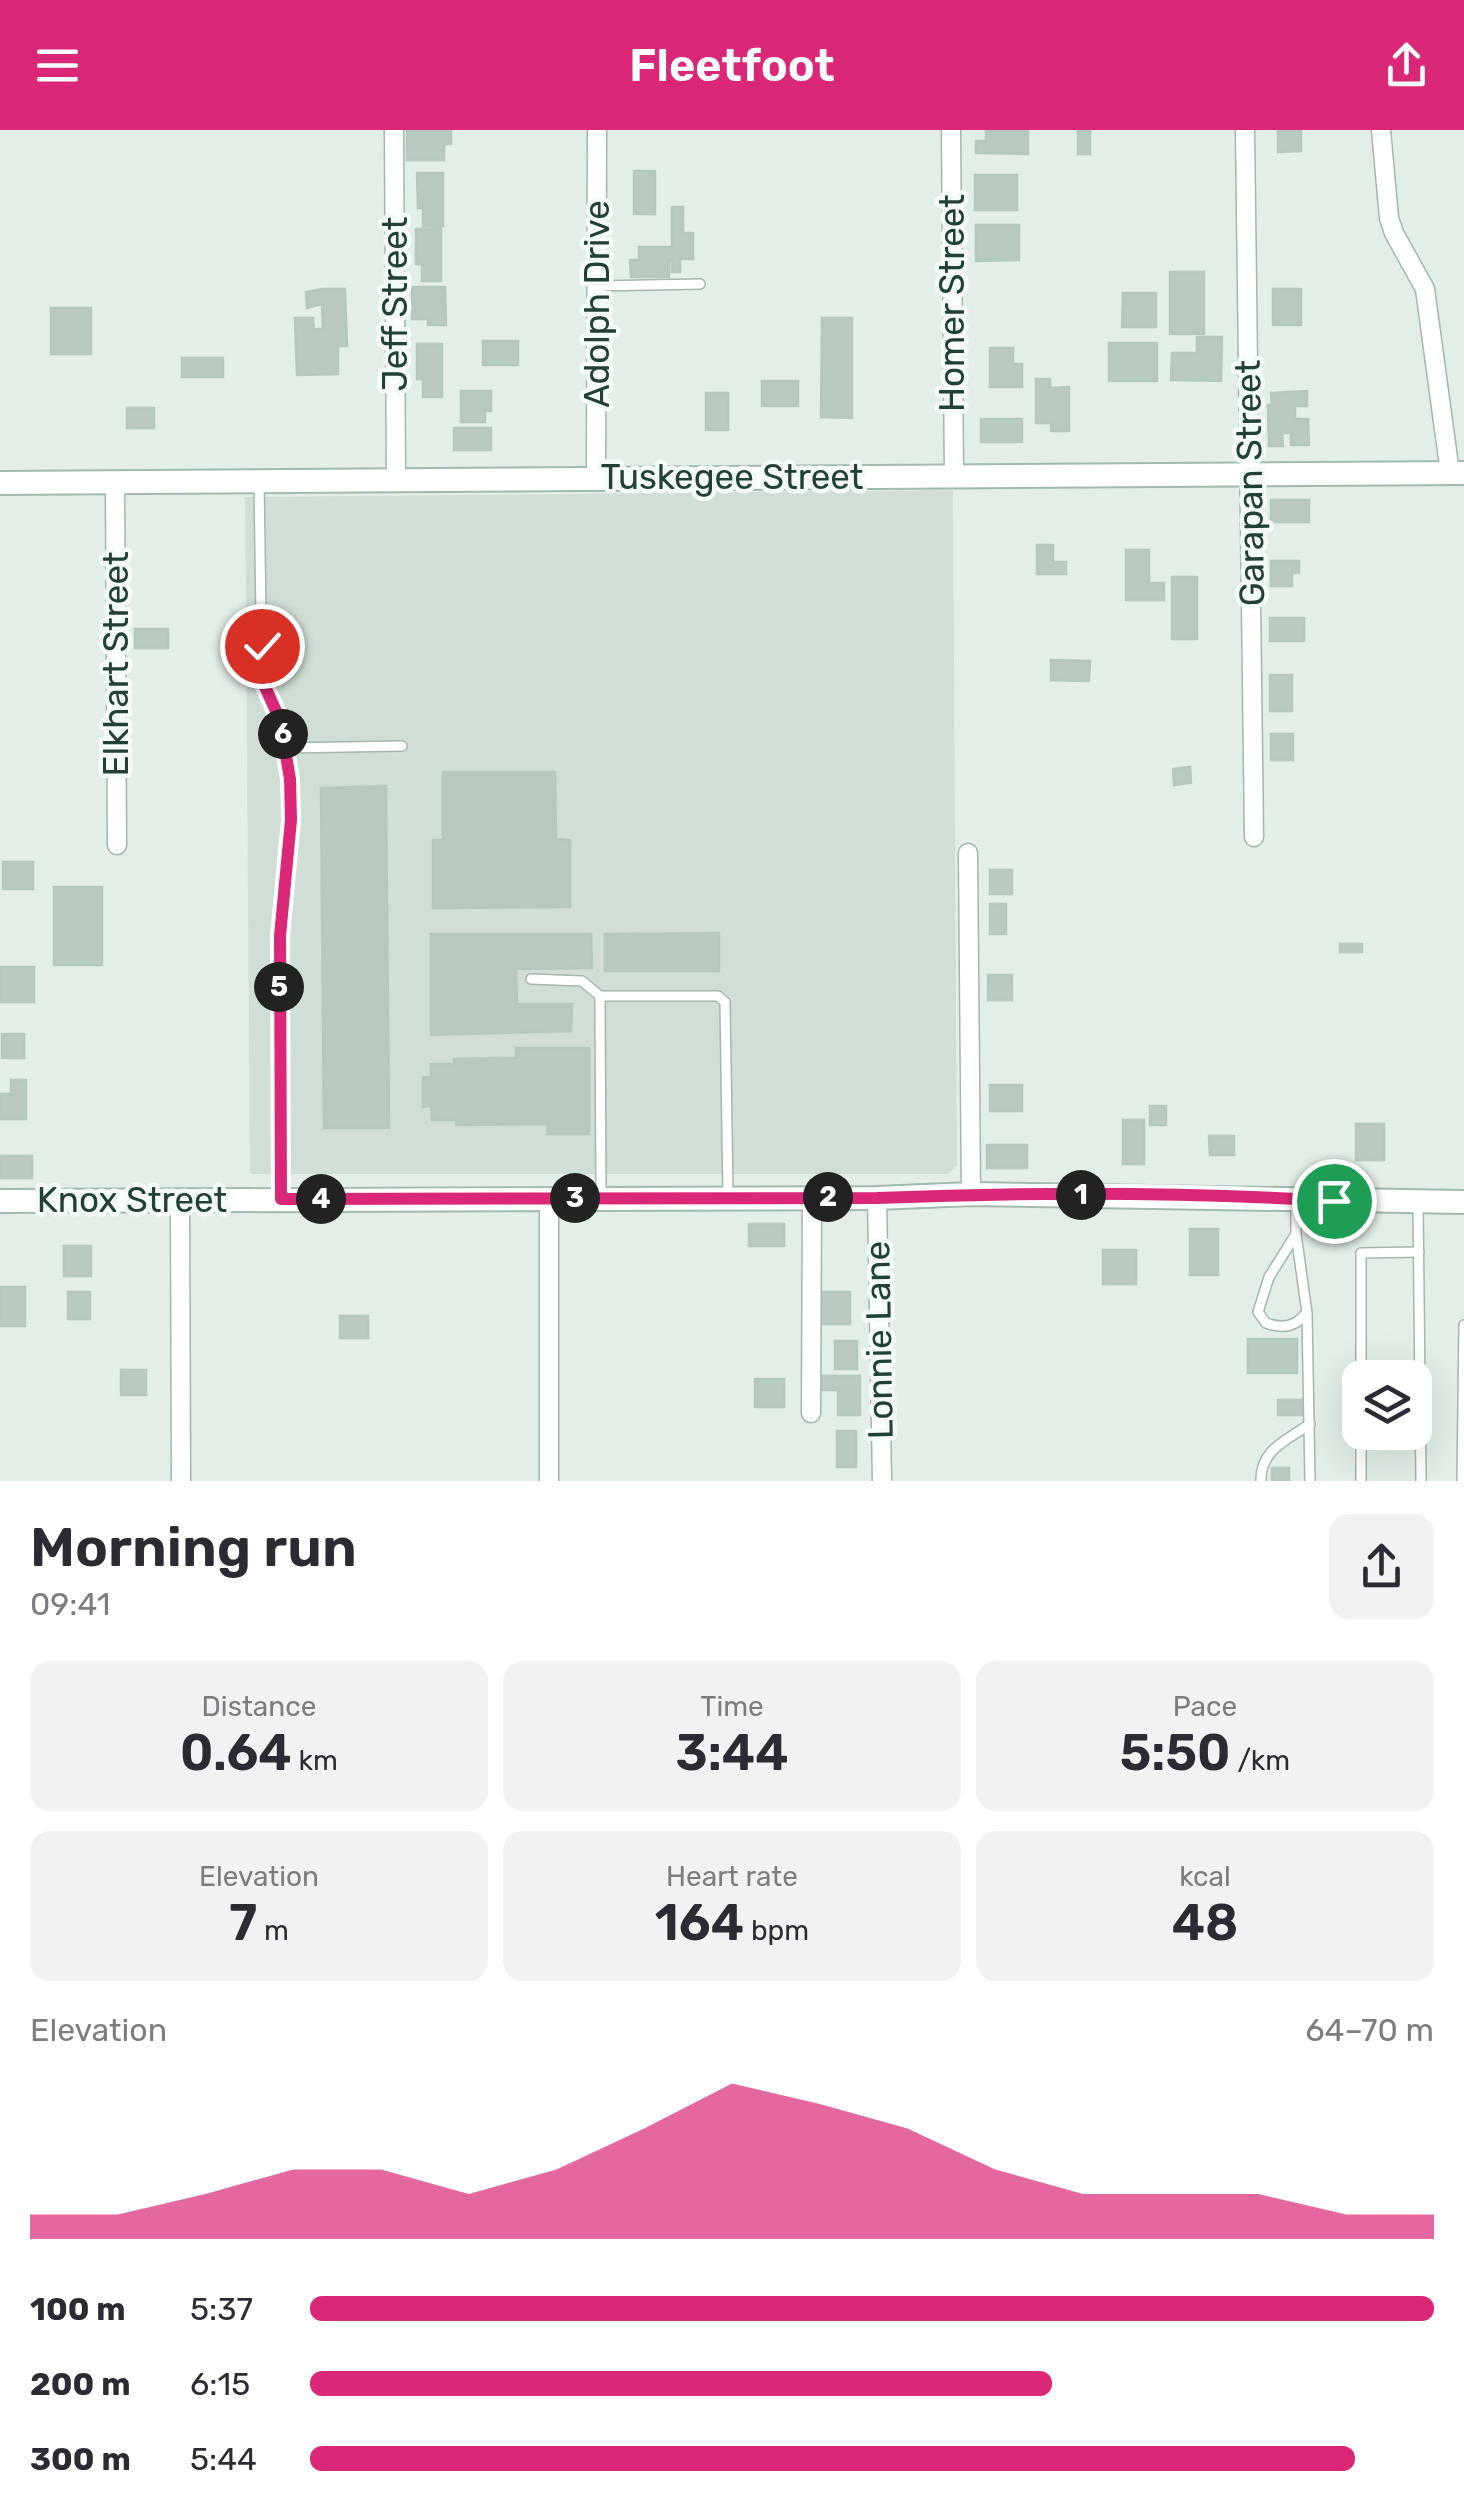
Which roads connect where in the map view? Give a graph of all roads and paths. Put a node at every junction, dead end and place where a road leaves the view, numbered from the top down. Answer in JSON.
{"nodes":[{"id":1,"x":394,"y":130,"type":"edge"},
{"id":2,"x":598,"y":130,"type":"edge"},
{"id":3,"x":951,"y":130,"type":"edge"},
{"id":4,"x":1245,"y":130,"type":"edge"},
{"id":5,"x":1381,"y":130,"type":"edge"},
{"id":6,"x":700,"y":284,"type":"dead end"},
{"id":7,"x":597,"y":286,"type":"junction"},
{"id":8,"x":1250,"y":474,"type":"junction"},
{"id":9,"x":1457,"y":474,"type":"edge"},
{"id":10,"x":954,"y":476,"type":"junction"},
{"id":11,"x":596,"y":478,"type":"junction"},
{"id":12,"x":396,"y":479,"type":"junction"},
{"id":13,"x":259,"y":480,"type":"junction"},
{"id":14,"x":115,"y":482,"type":"junction"},
{"id":15,"x":0,"y":483,"type":"edge"},
{"id":16,"x":402,"y":746,"type":"dead end"},
{"id":17,"x":286,"y":748,"type":"junction"},
{"id":18,"x":1254,"y":837,"type":"dead end"},
{"id":19,"x":117,"y":845,"type":"dead end"},
{"id":20,"x":968,"y":853,"type":"dead end"},
{"id":21,"x":531,"y":980,"type":"dead end"},
{"id":22,"x":600,"y":996,"type":"junction"},
{"id":23,"x":970,"y":1194,"type":"junction"},
{"id":24,"x":812,"y":1197,"type":"junction"},
{"id":25,"x":549,"y":1198,"type":"junction"},
{"id":26,"x":600,"y":1198,"type":"junction"},
{"id":27,"x":728,"y":1198,"type":"junction"},
{"id":28,"x":877,"y":1198,"type":"junction"},
{"id":29,"x":281,"y":1199,"type":"junction"},
{"id":30,"x":1296,"y":1199,"type":"junction"},
{"id":31,"x":180,"y":1200,"type":"junction"},
{"id":32,"x":0,"y":1201,"type":"edge"},
{"id":33,"x":1418,"y":1202,"type":"junction"},
{"id":34,"x":1464,"y":1202,"type":"edge"},
{"id":35,"x":1296,"y":1234,"type":"junction"},
{"id":36,"x":1419,"y":1252,"type":"junction"},
{"id":37,"x":1307,"y":1313,"type":"junction"},
{"id":38,"x":1464,"y":1325,"type":"edge"},
{"id":39,"x":1361,"y":1360,"type":"edge"},
{"id":40,"x":812,"y":1413,"type":"dead end"},
{"id":41,"x":1310,"y":1424,"type":"junction"},
{"id":42,"x":1361,"y":1450,"type":"edge"},
{"id":43,"x":181,"y":1481,"type":"edge"},
{"id":44,"x":549,"y":1481,"type":"edge"},
{"id":45,"x":882,"y":1481,"type":"edge"},
{"id":46,"x":1260,"y":1481,"type":"edge"},
{"id":47,"x":1310,"y":1481,"type":"edge"},
{"id":48,"x":1361,"y":1481,"type":"edge"},
{"id":49,"x":1421,"y":1481,"type":"edge"},
{"id":50,"x":1462,"y":1481,"type":"edge"}],
"edges":[{"from":1,"to":12,"type":"street","name":"Jeff Street"},
{"from":2,"to":7,"type":"street","name":"Adolph Drive"},
{"from":3,"to":10,"type":"street","name":"Homer Street"},
{"from":4,"to":8,"type":"street","name":"Garapan Street"},
{"from":5,"to":9,"type":"street"},
{"from":6,"to":7,"type":"lane"},
{"from":7,"to":11,"type":"street","name":"Adolph Drive"},
{"from":8,"to":9,"type":"street","name":"Tuskegee Street"},
{"from":8,"to":10,"type":"street","name":"Tuskegee Street"},
{"from":8,"to":18,"type":"street","name":"Garapan Street"},
{"from":10,"to":11,"type":"street","name":"Tuskegee Street"},
{"from":11,"to":12,"type":"street","name":"Tuskegee Street"},
{"from":12,"to":13,"type":"street","name":"Tuskegee Street"},
{"from":13,"to":14,"type":"street","name":"Tuskegee Street"},
{"from":13,"to":17,"type":"lane"},
{"from":14,"to":15,"type":"street","name":"Tuskegee Street"},
{"from":14,"to":19,"type":"street","name":"Elkhart Street"},
{"from":16,"to":17,"type":"lane"},
{"from":17,"to":29,"type":"lane"},
{"from":20,"to":23,"type":"street"},
{"from":21,"to":22,"type":"lane"},
{"from":22,"to":26,"type":"lane"},
{"from":22,"to":27,"type":"lane"},
{"from":23,"to":28,"type":"street","name":"Knox Street"},
{"from":23,"to":30,"type":"street","name":"Knox Street"},
{"from":24,"to":27,"type":"street","name":"Knox Street"},
{"from":24,"to":28,"type":"street","name":"Knox Street"},
{"from":24,"to":40,"type":"street"},
{"from":25,"to":26,"type":"street","name":"Knox Street"},
{"from":25,"to":29,"type":"street","name":"Knox Street"},
{"from":25,"to":44,"type":"street"},
{"from":26,"to":27,"type":"street","name":"Knox Street"},
{"from":28,"to":45,"type":"street","name":"Lonnie Lane"},
{"from":29,"to":31,"type":"street","name":"Knox Street"},
{"from":30,"to":33,"type":"street","name":"Knox Street"},
{"from":30,"to":35,"type":"lane"},
{"from":31,"to":32,"type":"street","name":"Knox Street"},
{"from":31,"to":43,"type":"street"},
{"from":33,"to":34,"type":"street","name":"Knox Street"},
{"from":33,"to":36,"type":"lane"},
{"from":35,"to":37,"type":"lane"},
{"from":35,"to":37,"type":"lane"},
{"from":36,"to":39,"type":"lane"},
{"from":36,"to":49,"type":"lane"},
{"from":37,"to":41,"type":"lane"},
{"from":38,"to":50,"type":"lane"},
{"from":41,"to":46,"type":"lane"},
{"from":41,"to":47,"type":"lane"},
{"from":42,"to":48,"type":"lane"}]}
